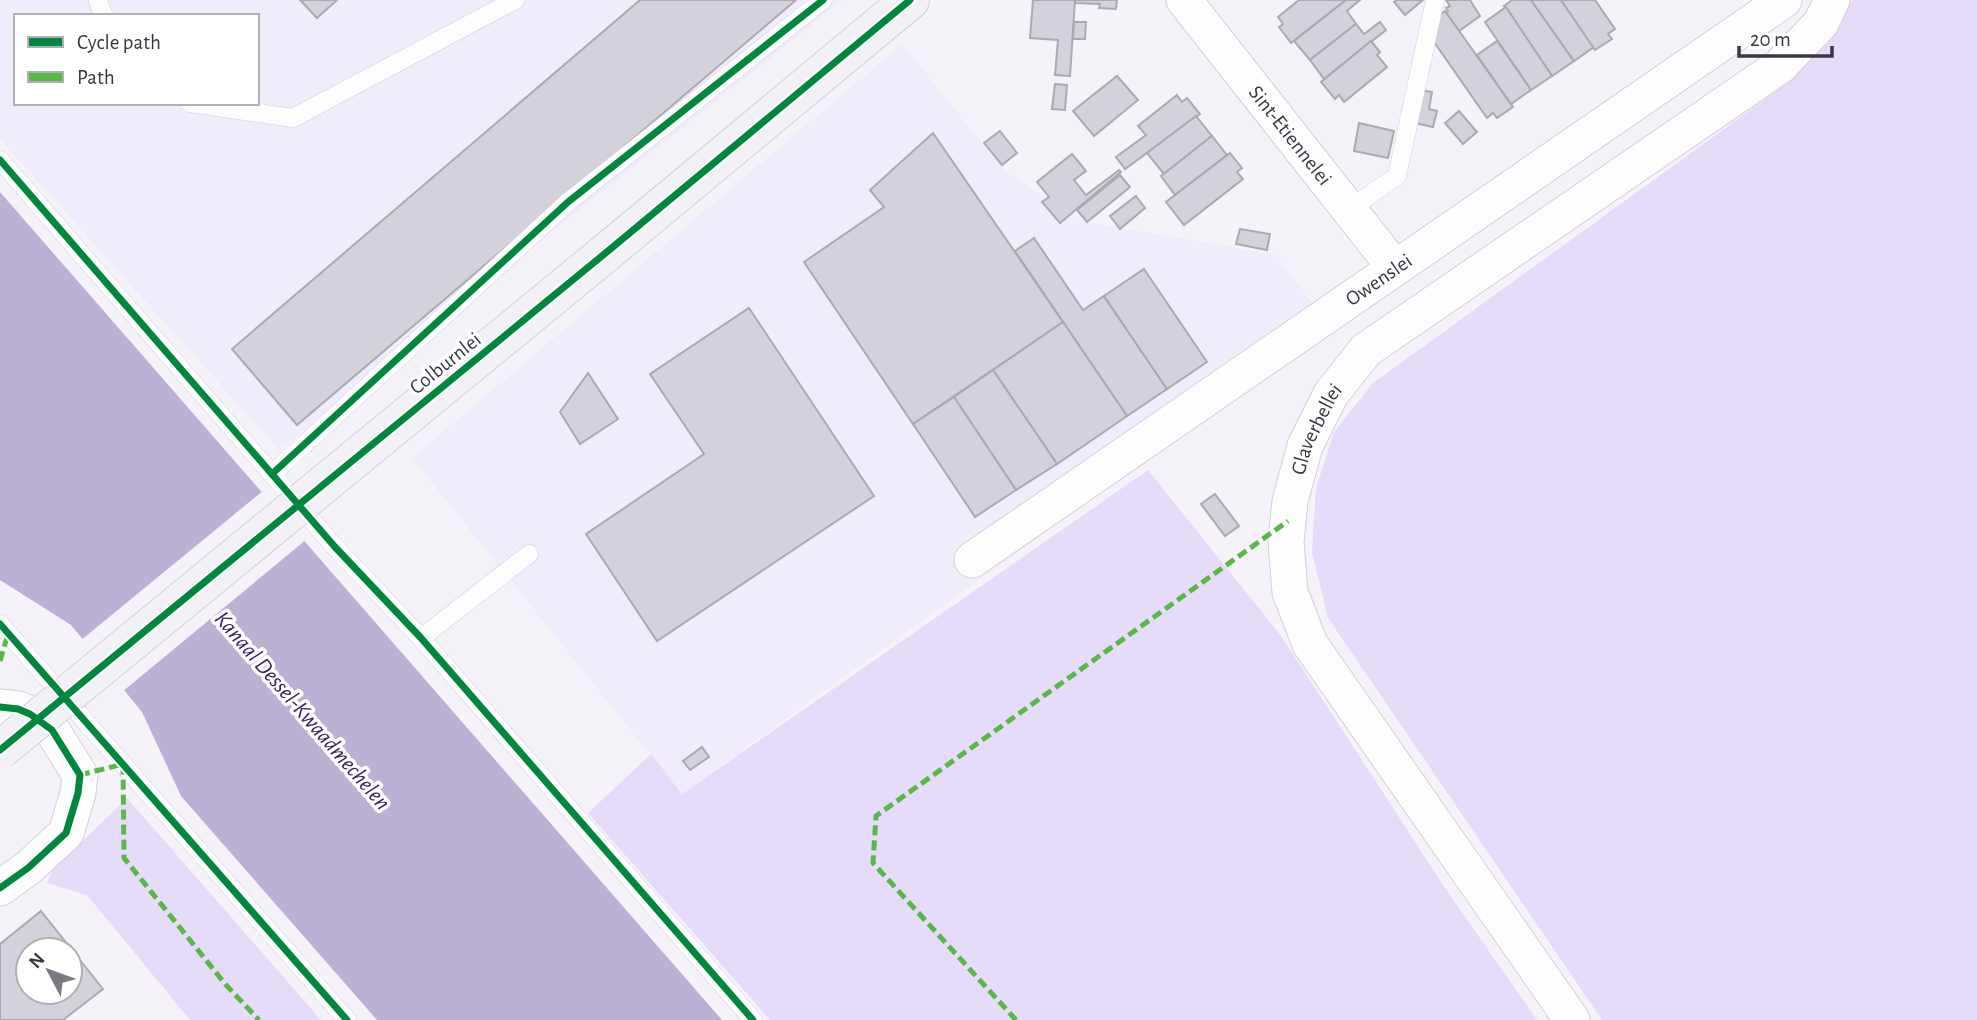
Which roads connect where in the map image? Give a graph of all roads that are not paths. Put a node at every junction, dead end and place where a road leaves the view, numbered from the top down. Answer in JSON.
{"nodes":[{"id":1,"x":515,"y":0,"type":"edge"},
{"id":2,"x":823,"y":0,"type":"edge"},
{"id":3,"x":910,"y":0,"type":"edge"},
{"id":4,"x":1184,"y":0,"type":"edge"},
{"id":5,"x":1435,"y":0,"type":"edge"},
{"id":6,"x":1784,"y":0,"type":"edge"},
{"id":7,"x":1832,"y":0,"type":"edge"},
{"id":8,"x":204,"y":105,"type":"edge"},
{"id":9,"x":0,"y":160,"type":"edge"},
{"id":10,"x":1348,"y":210,"type":"junction"},
{"id":11,"x":1395,"y":268,"type":"junction"},
{"id":12,"x":272,"y":474,"type":"junction"},
{"id":13,"x":529,"y":554,"type":"dead end"},
{"id":14,"x":972,"y":560,"type":"dead end"},
{"id":15,"x":0,"y":624,"type":"edge"},
{"id":16,"x":421,"y":638,"type":"junction"},
{"id":17,"x":0,"y":707,"type":"edge"},
{"id":18,"x":0,"y":750,"type":"edge"},
{"id":19,"x":0,"y":888,"type":"edge"},
{"id":20,"x":347,"y":1020,"type":"edge"},
{"id":21,"x":754,"y":1020,"type":"edge"},
{"id":22,"x":1572,"y":1020,"type":"edge"}],
"edges":[{"from":1,"to":8,"type":"lane"},
{"from":2,"to":12,"type":"lane"},
{"from":3,"to":18,"type":"street","name":"Colburnlei","bridge":true},
{"from":4,"to":10,"type":"street","name":"Sint-Etiennelei"},
{"from":5,"to":10,"type":"lane"},
{"from":6,"to":11,"type":"street","name":"Owenslei"},
{"from":7,"to":22,"type":"street","name":"Glaverbellei"},
{"from":9,"to":12,"type":"lane"},
{"from":10,"to":11,"type":"street","name":"Sint-Etiennelei"},
{"from":11,"to":14,"type":"street","name":"Owenslei"},
{"from":12,"to":16,"type":"lane"},
{"from":13,"to":16,"type":"lane"},
{"from":15,"to":20,"type":"lane"},
{"from":16,"to":21,"type":"lane"},
{"from":17,"to":19,"type":"street"}]}
